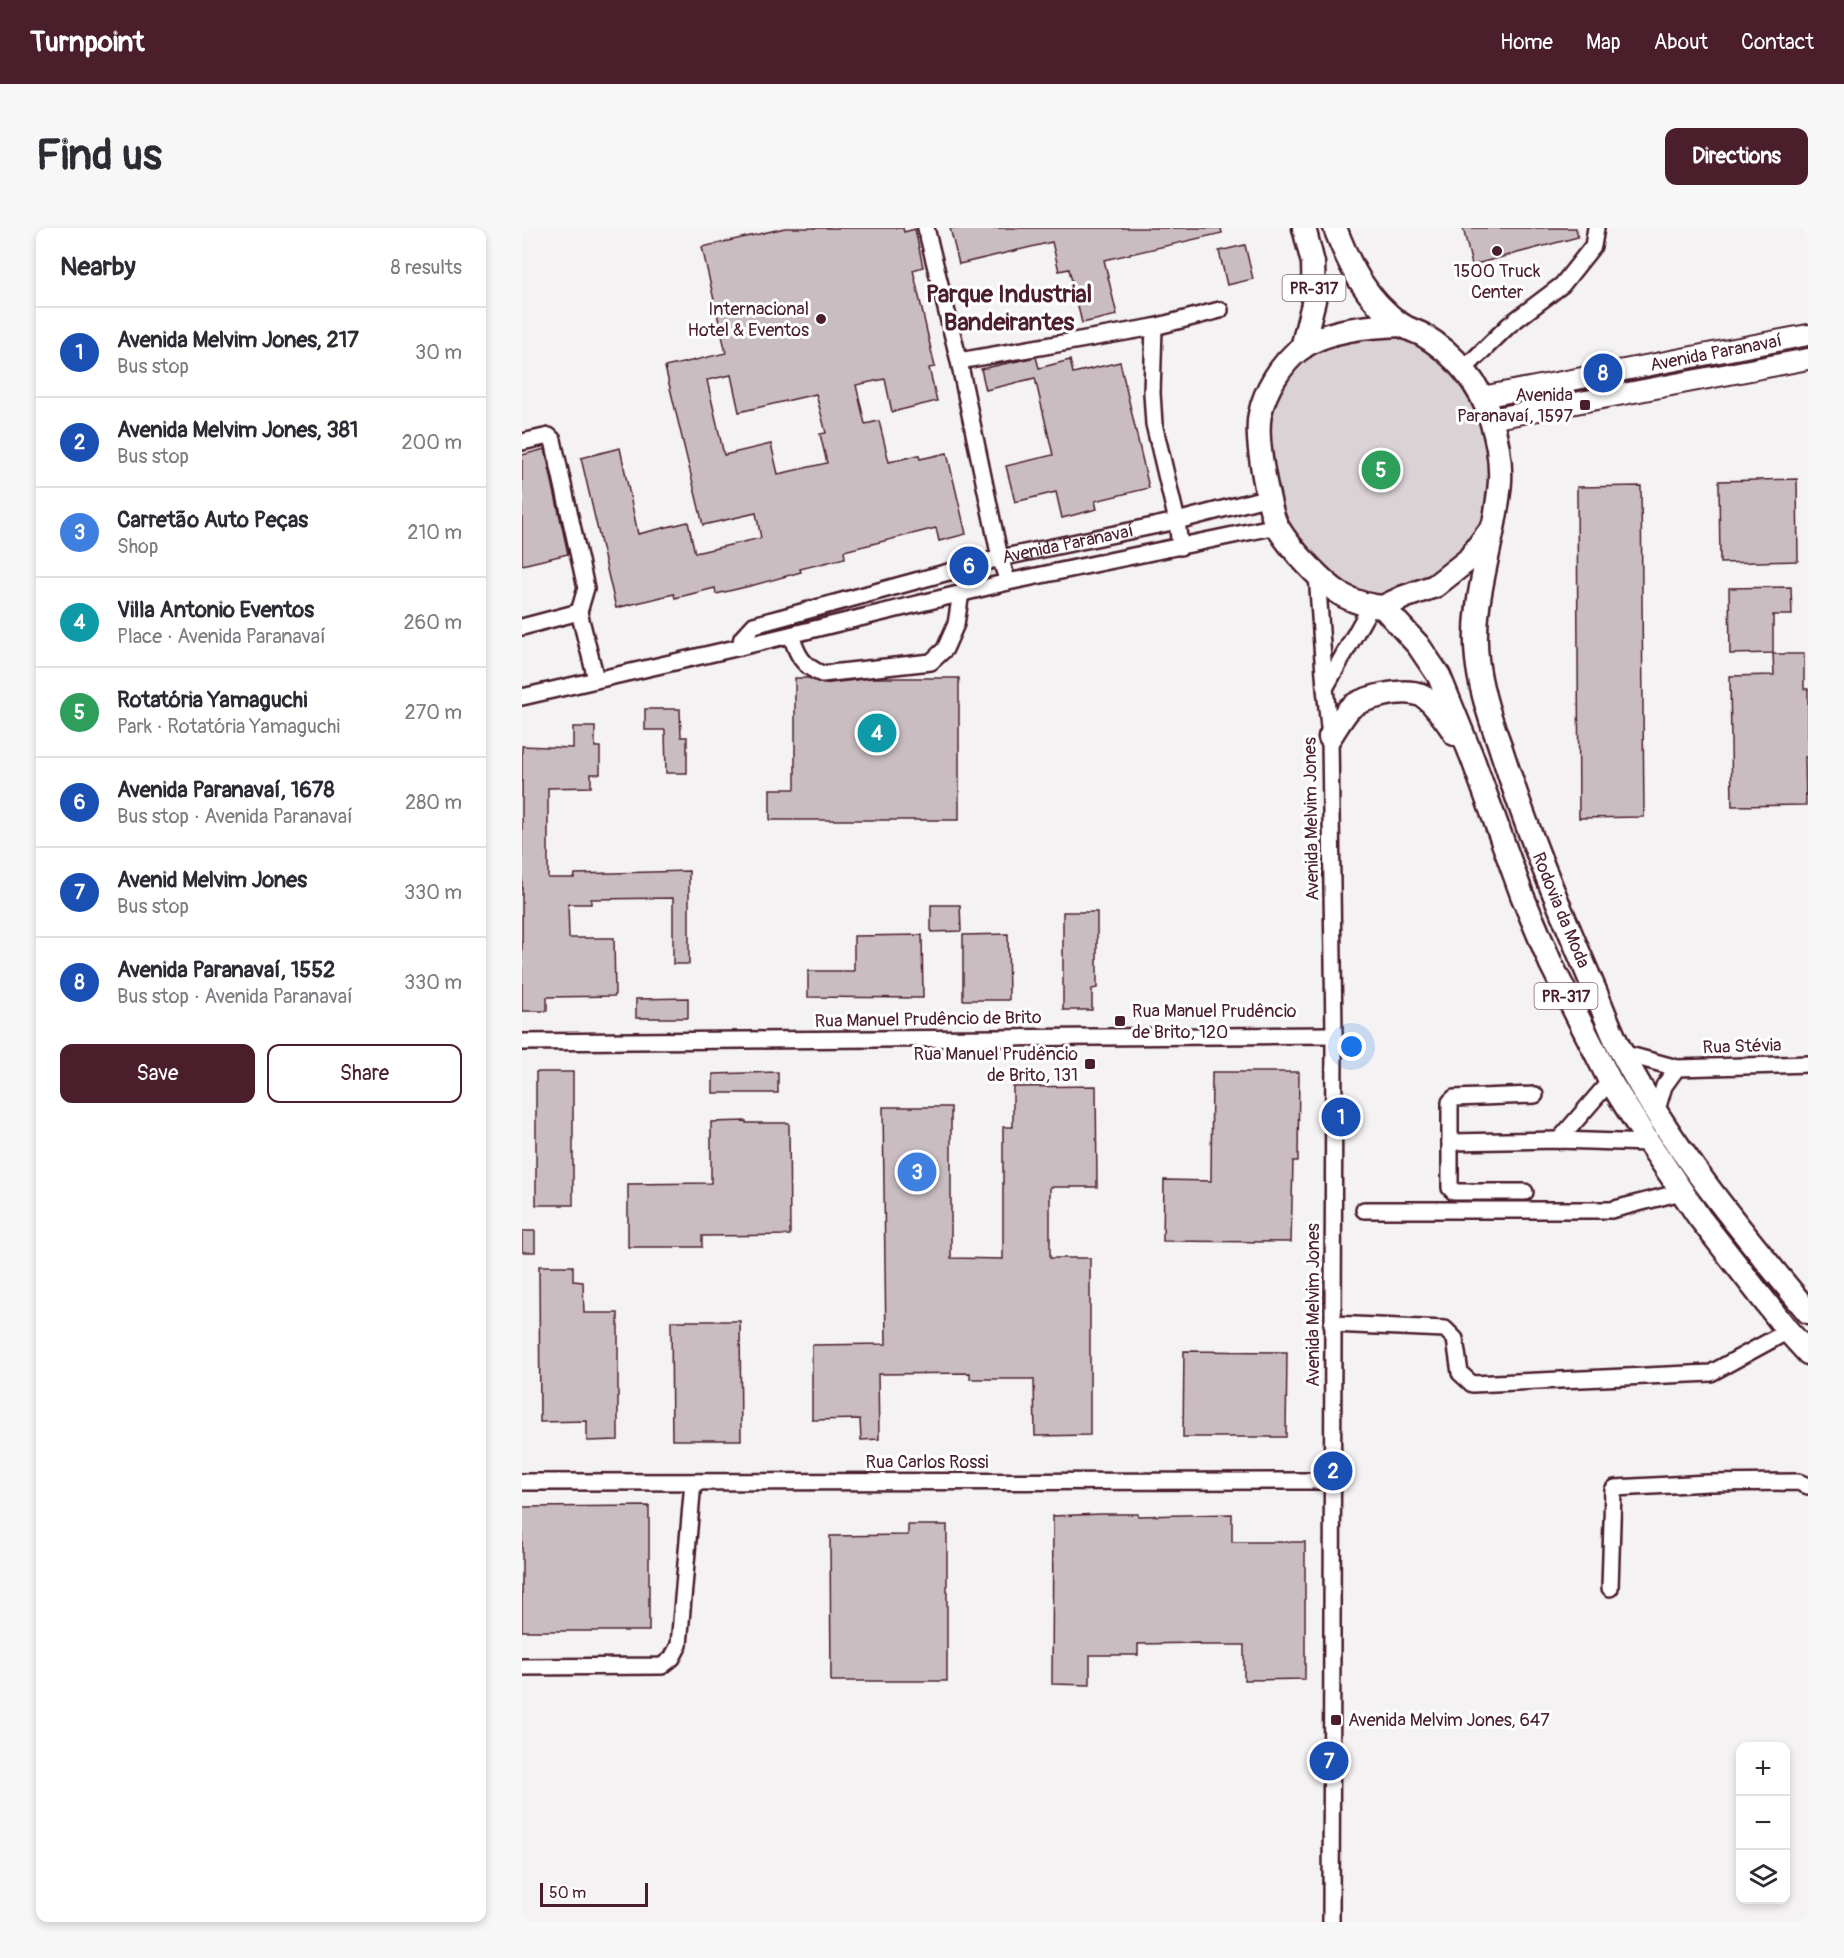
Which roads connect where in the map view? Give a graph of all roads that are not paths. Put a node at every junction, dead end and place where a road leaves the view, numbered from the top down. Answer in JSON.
{"nodes":[{"id":1,"x":926,"y":228,"type":"edge"},
{"id":2,"x":1304,"y":228,"type":"edge"},
{"id":3,"x":1335,"y":228,"type":"edge"},
{"id":4,"x":1596,"y":228,"type":"edge"},
{"id":5,"x":1220,"y":310,"type":"dead end"},
{"id":6,"x":1402,"y":326,"type":"junction"},
{"id":7,"x":1154,"y":327,"type":"junction"},
{"id":8,"x":1808,"y":335,"type":"edge"},
{"id":9,"x":1302,"y":348,"type":"junction"},
{"id":10,"x":1808,"y":359,"type":"edge"},
{"id":11,"x":959,"y":361,"type":"junction"},
{"id":12,"x":1463,"y":370,"type":"junction"},
{"id":13,"x":1482,"y":397,"type":"junction"},
{"id":14,"x":1491,"y":419,"type":"junction"},
{"id":15,"x":522,"y":442,"type":"edge"},
{"id":16,"x":1269,"y":497,"type":"junction"},
{"id":17,"x":1177,"y":521,"type":"junction"},
{"id":18,"x":1495,"y":524,"type":"junction"},
{"id":19,"x":1277,"y":526,"type":"junction"},
{"id":20,"x":1180,"y":547,"type":"junction"},
{"id":21,"x":1000,"y":558,"type":"junction"},
{"id":22,"x":1317,"y":574,"type":"junction"},
{"id":23,"x":1008,"y":582,"type":"junction"},
{"id":24,"x":961,"y":593,"type":"junction"},
{"id":25,"x":1377,"y":607,"type":"junction"},
{"id":26,"x":579,"y":612,"type":"junction"},
{"id":27,"x":522,"y":627,"type":"edge"},
{"id":28,"x":791,"y":635,"type":"junction"},
{"id":29,"x":740,"y":647,"type":"junction"},
{"id":30,"x":596,"y":679,"type":"junction"},
{"id":31,"x":1325,"y":688,"type":"junction"},
{"id":32,"x":522,"y":697,"type":"edge"},
{"id":33,"x":1330,"y":737,"type":"junction"},
{"id":34,"x":1472,"y":757,"type":"junction"},
{"id":35,"x":1334,"y":1035,"type":"junction"},
{"id":36,"x":522,"y":1042,"type":"edge"},
{"id":37,"x":1622,"y":1053,"type":"junction"},
{"id":38,"x":1808,"y":1064,"type":"edge"},
{"id":39,"x":1677,"y":1068,"type":"junction"},
{"id":40,"x":1610,"y":1082,"type":"junction"},
{"id":41,"x":1534,"y":1095,"type":"dead end"},
{"id":42,"x":1656,"y":1113,"type":"junction"},
{"id":43,"x":1559,"y":1140,"type":"junction"},
{"id":44,"x":1450,"y":1142,"type":"junction"},
{"id":45,"x":1649,"y":1143,"type":"junction"},
{"id":46,"x":1525,"y":1192,"type":"dead end"},
{"id":47,"x":1681,"y":1192,"type":"junction"},
{"id":48,"x":1364,"y":1210,"type":"dead end"},
{"id":49,"x":1808,"y":1311,"type":"edge"},
{"id":50,"x":1332,"y":1324,"type":"junction"},
{"id":51,"x":1788,"y":1331,"type":"junction"},
{"id":52,"x":1808,"y":1353,"type":"edge"},
{"id":53,"x":1331,"y":1481,"type":"junction"},
{"id":54,"x":522,"y":1482,"type":"edge"},
{"id":55,"x":693,"y":1482,"type":"junction"},
{"id":56,"x":1808,"y":1486,"type":"edge"},
{"id":57,"x":1610,"y":1588,"type":"dead end"},
{"id":58,"x":522,"y":1667,"type":"edge"},
{"id":59,"x":1331,"y":1922,"type":"edge"}],
"edges":[{"from":1,"to":11,"type":"street"},
{"from":2,"to":9,"type":"highway","number":"PR-317"},
{"from":3,"to":6,"type":"highway","number":"PR-317"},
{"from":4,"to":12,"type":"street"},
{"from":5,"to":7,"type":"street"},
{"from":6,"to":9,"type":"highway"},
{"from":6,"to":12,"type":"highway","name":"Rodovia da Moda"},
{"from":7,"to":11,"type":"street"},
{"from":7,"to":17,"type":"street"},
{"from":8,"to":13,"type":"main road","name":"Avenida Paranavaí"},
{"from":9,"to":16,"type":"highway"},
{"from":10,"to":14,"type":"main road","name":"Avenida Paranavaí"},
{"from":11,"to":21,"type":"street"},
{"from":12,"to":13,"type":"highway","name":"Rodovia da Moda"},
{"from":13,"to":14,"type":"highway","name":"Rodovia da Moda"},
{"from":14,"to":18,"type":"highway","name":"Rodovia da Moda"},
{"from":15,"to":26,"type":"street"},
{"from":16,"to":17,"type":"street","name":"Avenida Paranavaí"},
{"from":16,"to":19,"type":"highway"},
{"from":17,"to":20,"type":"street"},
{"from":17,"to":21,"type":"street","name":"Avenida Paranavaí"},
{"from":18,"to":25,"type":"highway"},
{"from":18,"to":37,"type":"highway","name":"Rodovia da Moda","number":"PR-317"},
{"from":19,"to":20,"type":"street","name":"Avenida Paranavaí"},
{"from":19,"to":22,"type":"highway"},
{"from":20,"to":23,"type":"street","name":"Avenida Paranavaí"},
{"from":21,"to":23,"type":"street"},
{"from":21,"to":29,"type":"street","name":"Avenida Paranavaí"},
{"from":22,"to":25,"type":"highway"},
{"from":22,"to":31,"type":"street","name":"Avenida Melvim Jones"},
{"from":23,"to":24,"type":"street","name":"Avenida Paranavaí"},
{"from":24,"to":28,"type":"street","name":"Avenida Paranavaí"},
{"from":24,"to":28,"type":"street"},
{"from":25,"to":31,"type":"street"},
{"from":25,"to":34,"type":"highway","name":"Rodovia da Moda","number":"PR-317"},
{"from":26,"to":27,"type":"street"},
{"from":26,"to":30,"type":"street"},
{"from":28,"to":29,"type":"street","name":"Avenida Paranavaí"},
{"from":29,"to":30,"type":"street","name":"Avenida Paranavaí"},
{"from":30,"to":32,"type":"street","name":"Avenida Paranavaí"},
{"from":31,"to":33,"type":"street","name":"Avenida Melvim Jones"},
{"from":33,"to":34,"type":"highway"},
{"from":33,"to":35,"type":"street","name":"Avenida Melvim Jones"},
{"from":34,"to":40,"type":"highway","name":"Rodovia da Moda","number":"PR-317"},
{"from":35,"to":36,"type":"street","name":"Rua Manuel Prudêncio de Brito"},
{"from":35,"to":50,"type":"street","name":"Avenida Melvim Jones"},
{"from":37,"to":39,"type":"street","name":"Rua Stévia"},
{"from":37,"to":42,"type":"highway","name":"Rodovia da Moda","number":"PR-317"},
{"from":38,"to":39,"type":"street","name":"Rua Stévia"},
{"from":39,"to":42,"type":"street"},
{"from":40,"to":43,"type":"street"},
{"from":40,"to":45,"type":"highway","name":"Rodovia da Moda","number":"PR-317"},
{"from":41,"to":44,"type":"street"},
{"from":42,"to":49,"type":"highway","name":"Rodovia da Moda","number":"PR-317"},
{"from":43,"to":44,"type":"street"},
{"from":43,"to":45,"type":"street"},
{"from":44,"to":46,"type":"street"},
{"from":45,"to":47,"type":"highway","name":"Rodovia da Moda","number":"PR-317"},
{"from":47,"to":48,"type":"street"},
{"from":47,"to":51,"type":"highway","name":"Rodovia da Moda","number":"PR-317"},
{"from":50,"to":51,"type":"street"},
{"from":50,"to":53,"type":"street","name":"Avenida Melvim Jones"},
{"from":51,"to":52,"type":"highway","name":"Rodovia da Moda","number":"PR-317"},
{"from":53,"to":55,"type":"street","name":"Rua Carlos Rossi"},
{"from":53,"to":59,"type":"street","name":"Avenida Melvim Jones"},
{"from":54,"to":55,"type":"street","name":"Rua Carlos Rossi"},
{"from":55,"to":58,"type":"street"},
{"from":56,"to":57,"type":"street"}]}
